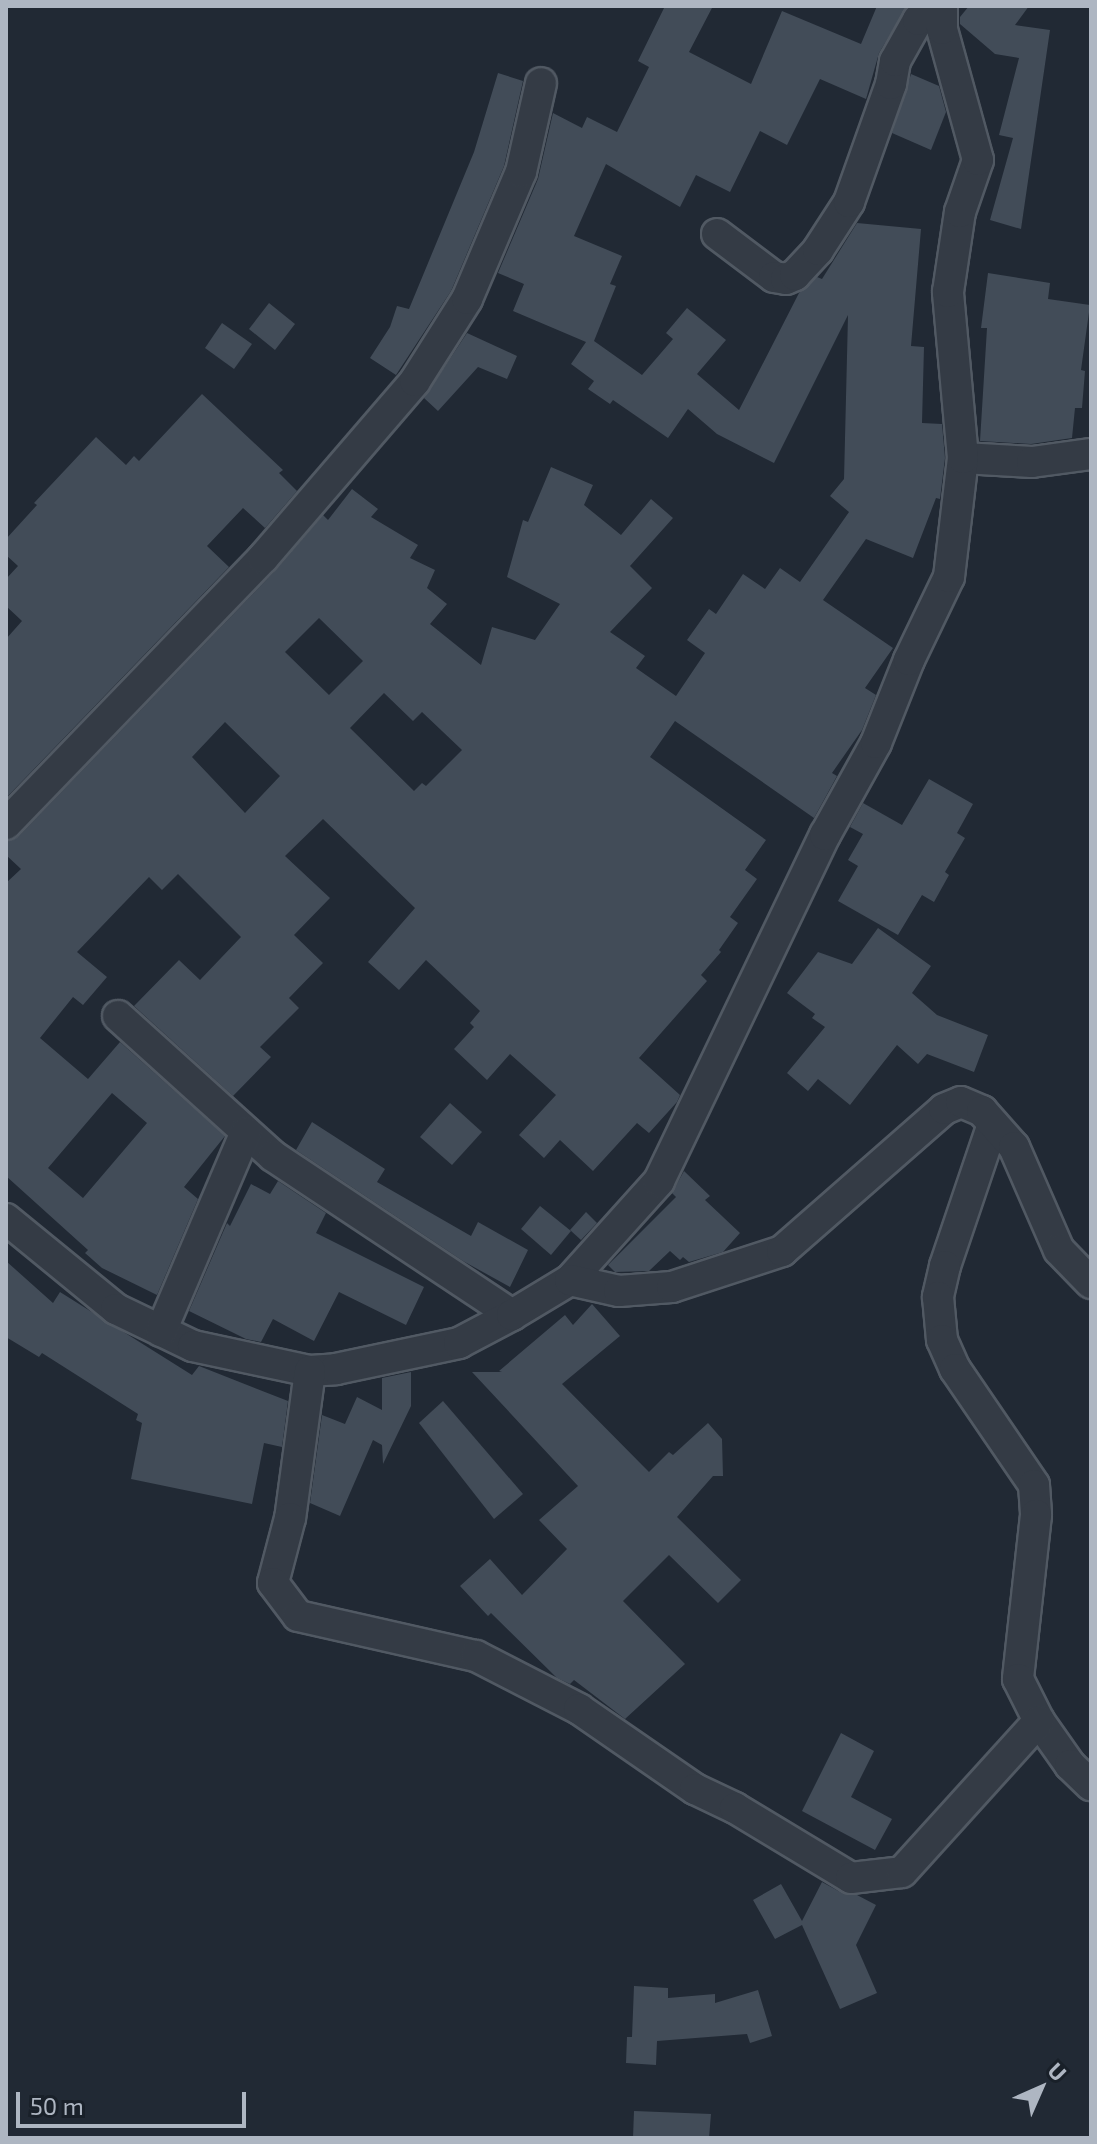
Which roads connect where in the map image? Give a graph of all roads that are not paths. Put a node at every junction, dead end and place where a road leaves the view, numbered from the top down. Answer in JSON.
{"nodes":[{"id":1,"x":932,"y":6,"type":"edge"},
{"id":2,"x":942,"y":6,"type":"edge"},
{"id":3,"x":541,"y":83,"type":"dead end"},
{"id":4,"x":717,"y":234,"type":"dead end"},
{"id":5,"x":1091,"y":454,"type":"edge"},
{"id":6,"x":963,"y":458,"type":"junction"},
{"id":7,"x":6,"y":824,"type":"edge"},
{"id":8,"x":118,"y":1016,"type":"dead end"},
{"id":9,"x":993,"y":1124,"type":"junction"},
{"id":10,"x":246,"y":1132,"type":"junction"},
{"id":11,"x":6,"y":1219,"type":"edge"},
{"id":12,"x":570,"y":1280,"type":"junction"},
{"id":13,"x":1091,"y":1283,"type":"edge"},
{"id":14,"x":512,"y":1315,"type":"junction"},
{"id":15,"x":161,"y":1331,"type":"junction"},
{"id":16,"x":310,"y":1371,"type":"junction"},
{"id":17,"x":1039,"y":1721,"type":"junction"},
{"id":18,"x":1091,"y":1785,"type":"edge"}],
"edges":[{"from":1,"to":4,"type":"street"},
{"from":2,"to":6,"type":"street"},
{"from":3,"to":7,"type":"street"},
{"from":5,"to":6,"type":"street"},
{"from":6,"to":12,"type":"street"},
{"from":8,"to":10,"type":"street"},
{"from":9,"to":12,"type":"street"},
{"from":9,"to":13,"type":"street"},
{"from":9,"to":17,"type":"street"},
{"from":10,"to":14,"type":"street"},
{"from":10,"to":15,"type":"street"},
{"from":11,"to":15,"type":"street"},
{"from":12,"to":14,"type":"street"},
{"from":14,"to":16,"type":"street"},
{"from":15,"to":16,"type":"street"},
{"from":16,"to":17,"type":"street"},
{"from":17,"to":18,"type":"street"}]}
